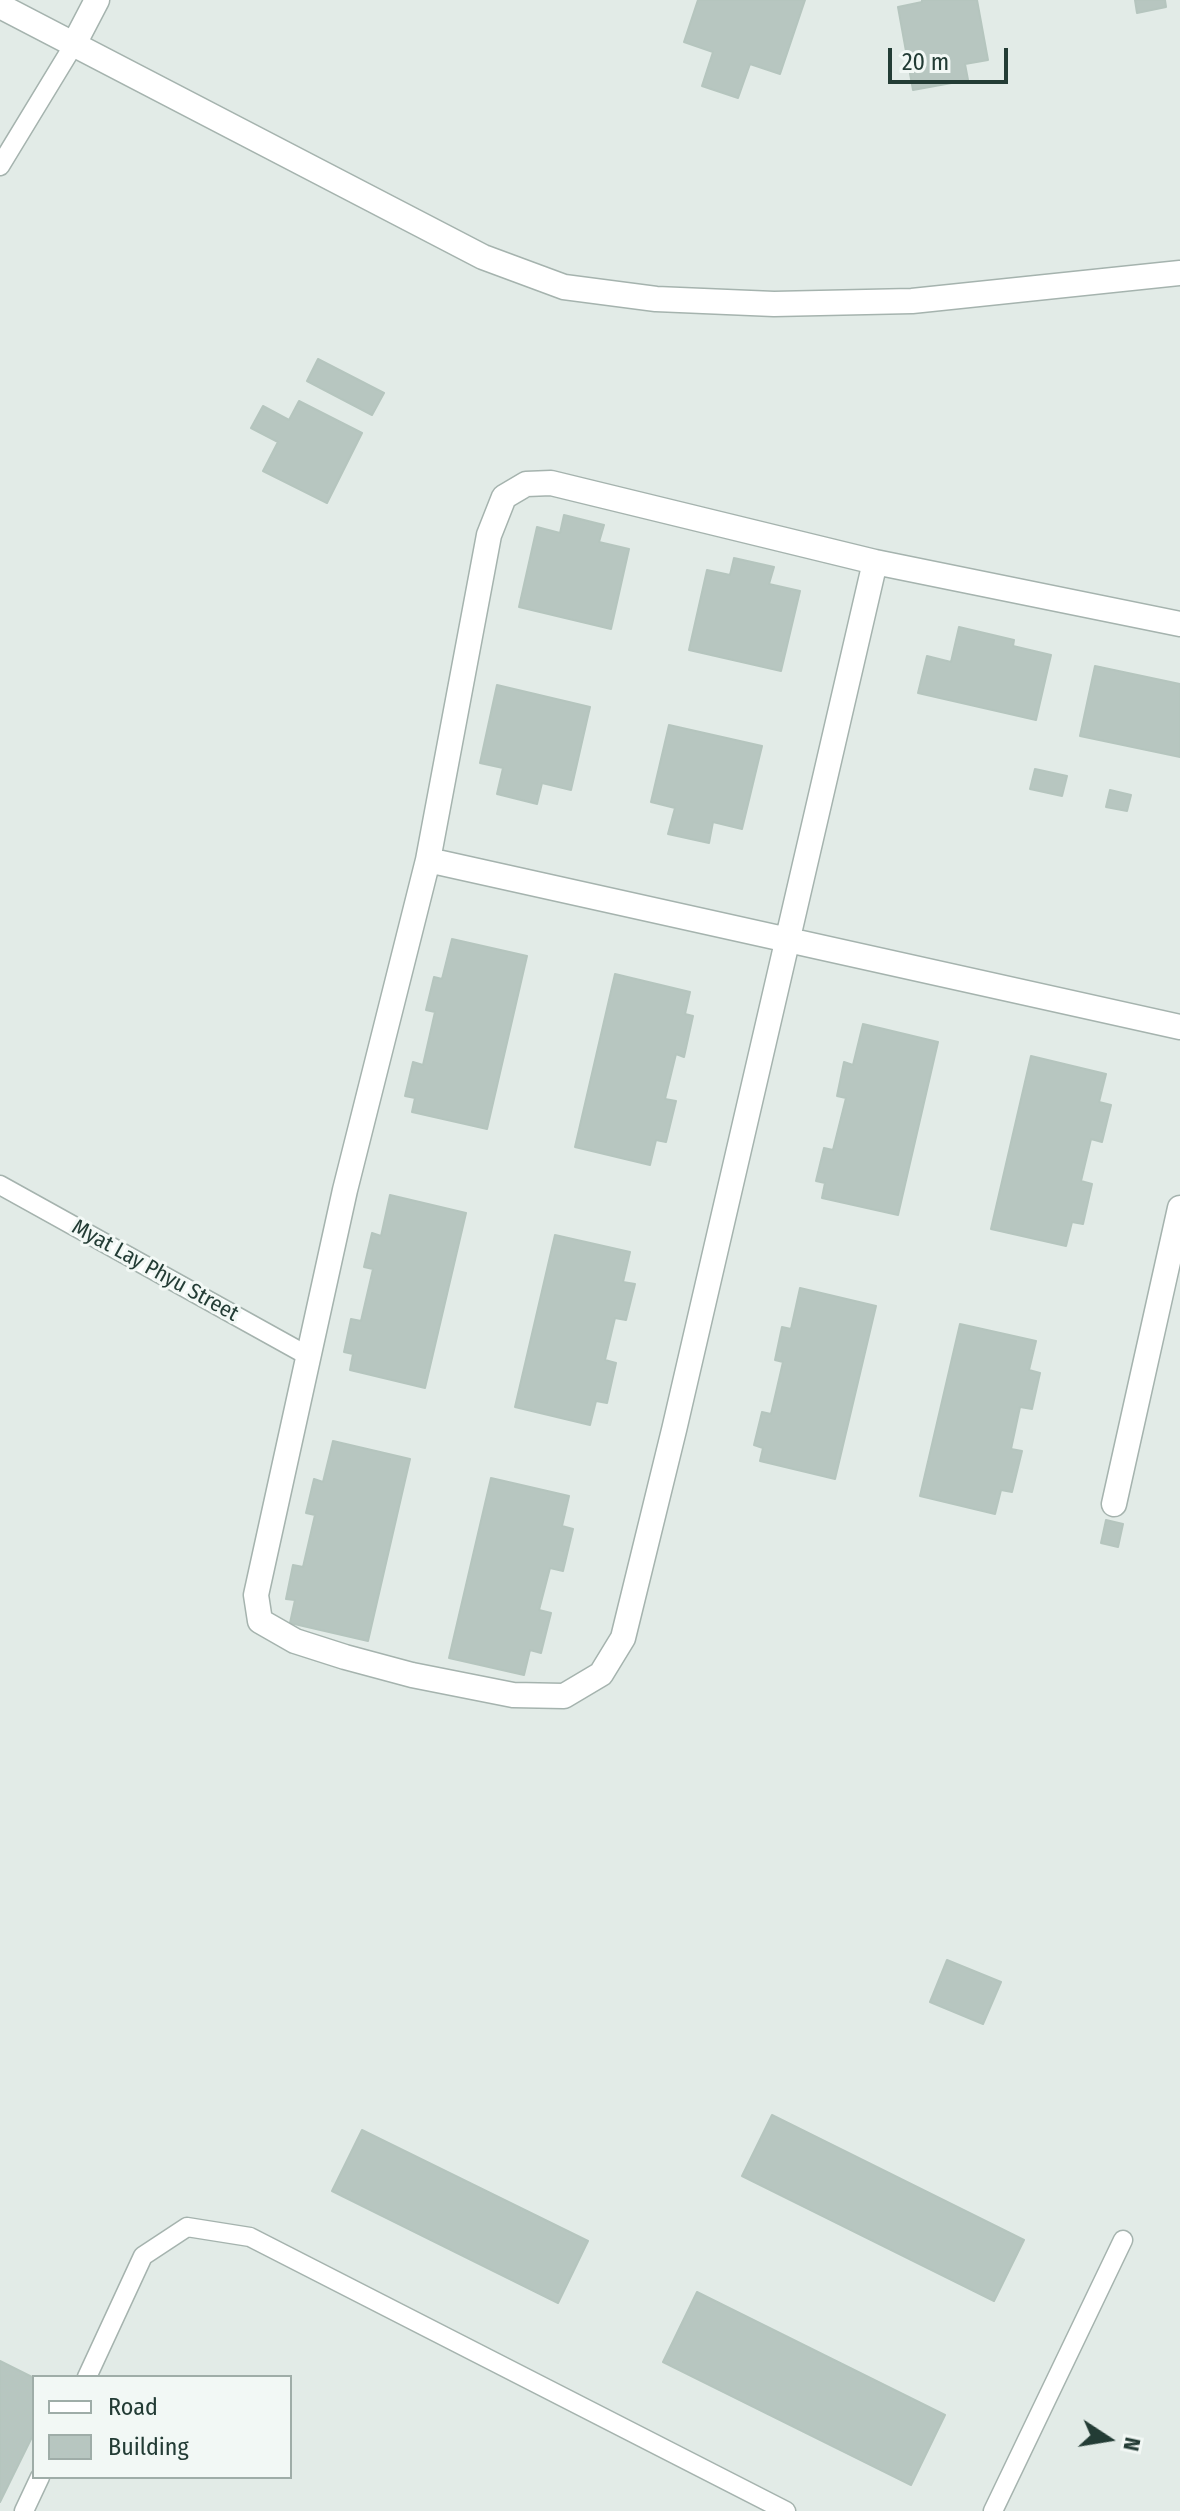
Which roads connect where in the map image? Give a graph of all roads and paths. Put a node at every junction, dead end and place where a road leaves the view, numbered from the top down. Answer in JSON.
{"nodes":[{"id":1,"x":97,"y":0,"type":"edge"},
{"id":2,"x":0,"y":6,"type":"edge"},
{"id":3,"x":73,"y":46,"type":"junction"},
{"id":4,"x":0,"y":166,"type":"edge"},
{"id":5,"x":1180,"y":273,"type":"edge"},
{"id":6,"x":875,"y":562,"type":"junction"},
{"id":7,"x":1180,"y":624,"type":"edge"},
{"id":8,"x":428,"y":860,"type":"junction"},
{"id":9,"x":787,"y":939,"type":"junction"},
{"id":10,"x":1180,"y":1027,"type":"edge"},
{"id":11,"x":0,"y":1185,"type":"edge"},
{"id":12,"x":1180,"y":1208,"type":"edge"},
{"id":13,"x":310,"y":1357,"type":"junction"},
{"id":14,"x":1114,"y":1504,"type":"dead end"},
{"id":15,"x":1123,"y":2240,"type":"dead end"},
{"id":16,"x":88,"y":2375,"type":"edge"},
{"id":17,"x":39,"y":2479,"type":"edge"},
{"id":18,"x":24,"y":2511,"type":"edge"},
{"id":19,"x":786,"y":2511,"type":"edge"},
{"id":20,"x":993,"y":2511,"type":"edge"}],
"edges":[{"from":1,"to":3,"type":"street"},
{"from":2,"to":3,"type":"street"},
{"from":3,"to":4,"type":"lane"},
{"from":3,"to":5,"type":"street"},
{"from":6,"to":7,"type":"street"},
{"from":6,"to":8,"type":"street"},
{"from":6,"to":9,"type":"street"},
{"from":8,"to":9,"type":"street"},
{"from":8,"to":13,"type":"street"},
{"from":9,"to":10,"type":"street"},
{"from":9,"to":13,"type":"street"},
{"from":11,"to":13,"type":"lane","name":"Myat Lay Phyu Street"},
{"from":12,"to":14,"type":"street"},
{"from":15,"to":20,"type":"lane"},
{"from":16,"to":19,"type":"lane"},
{"from":17,"to":18,"type":"lane"}]}
